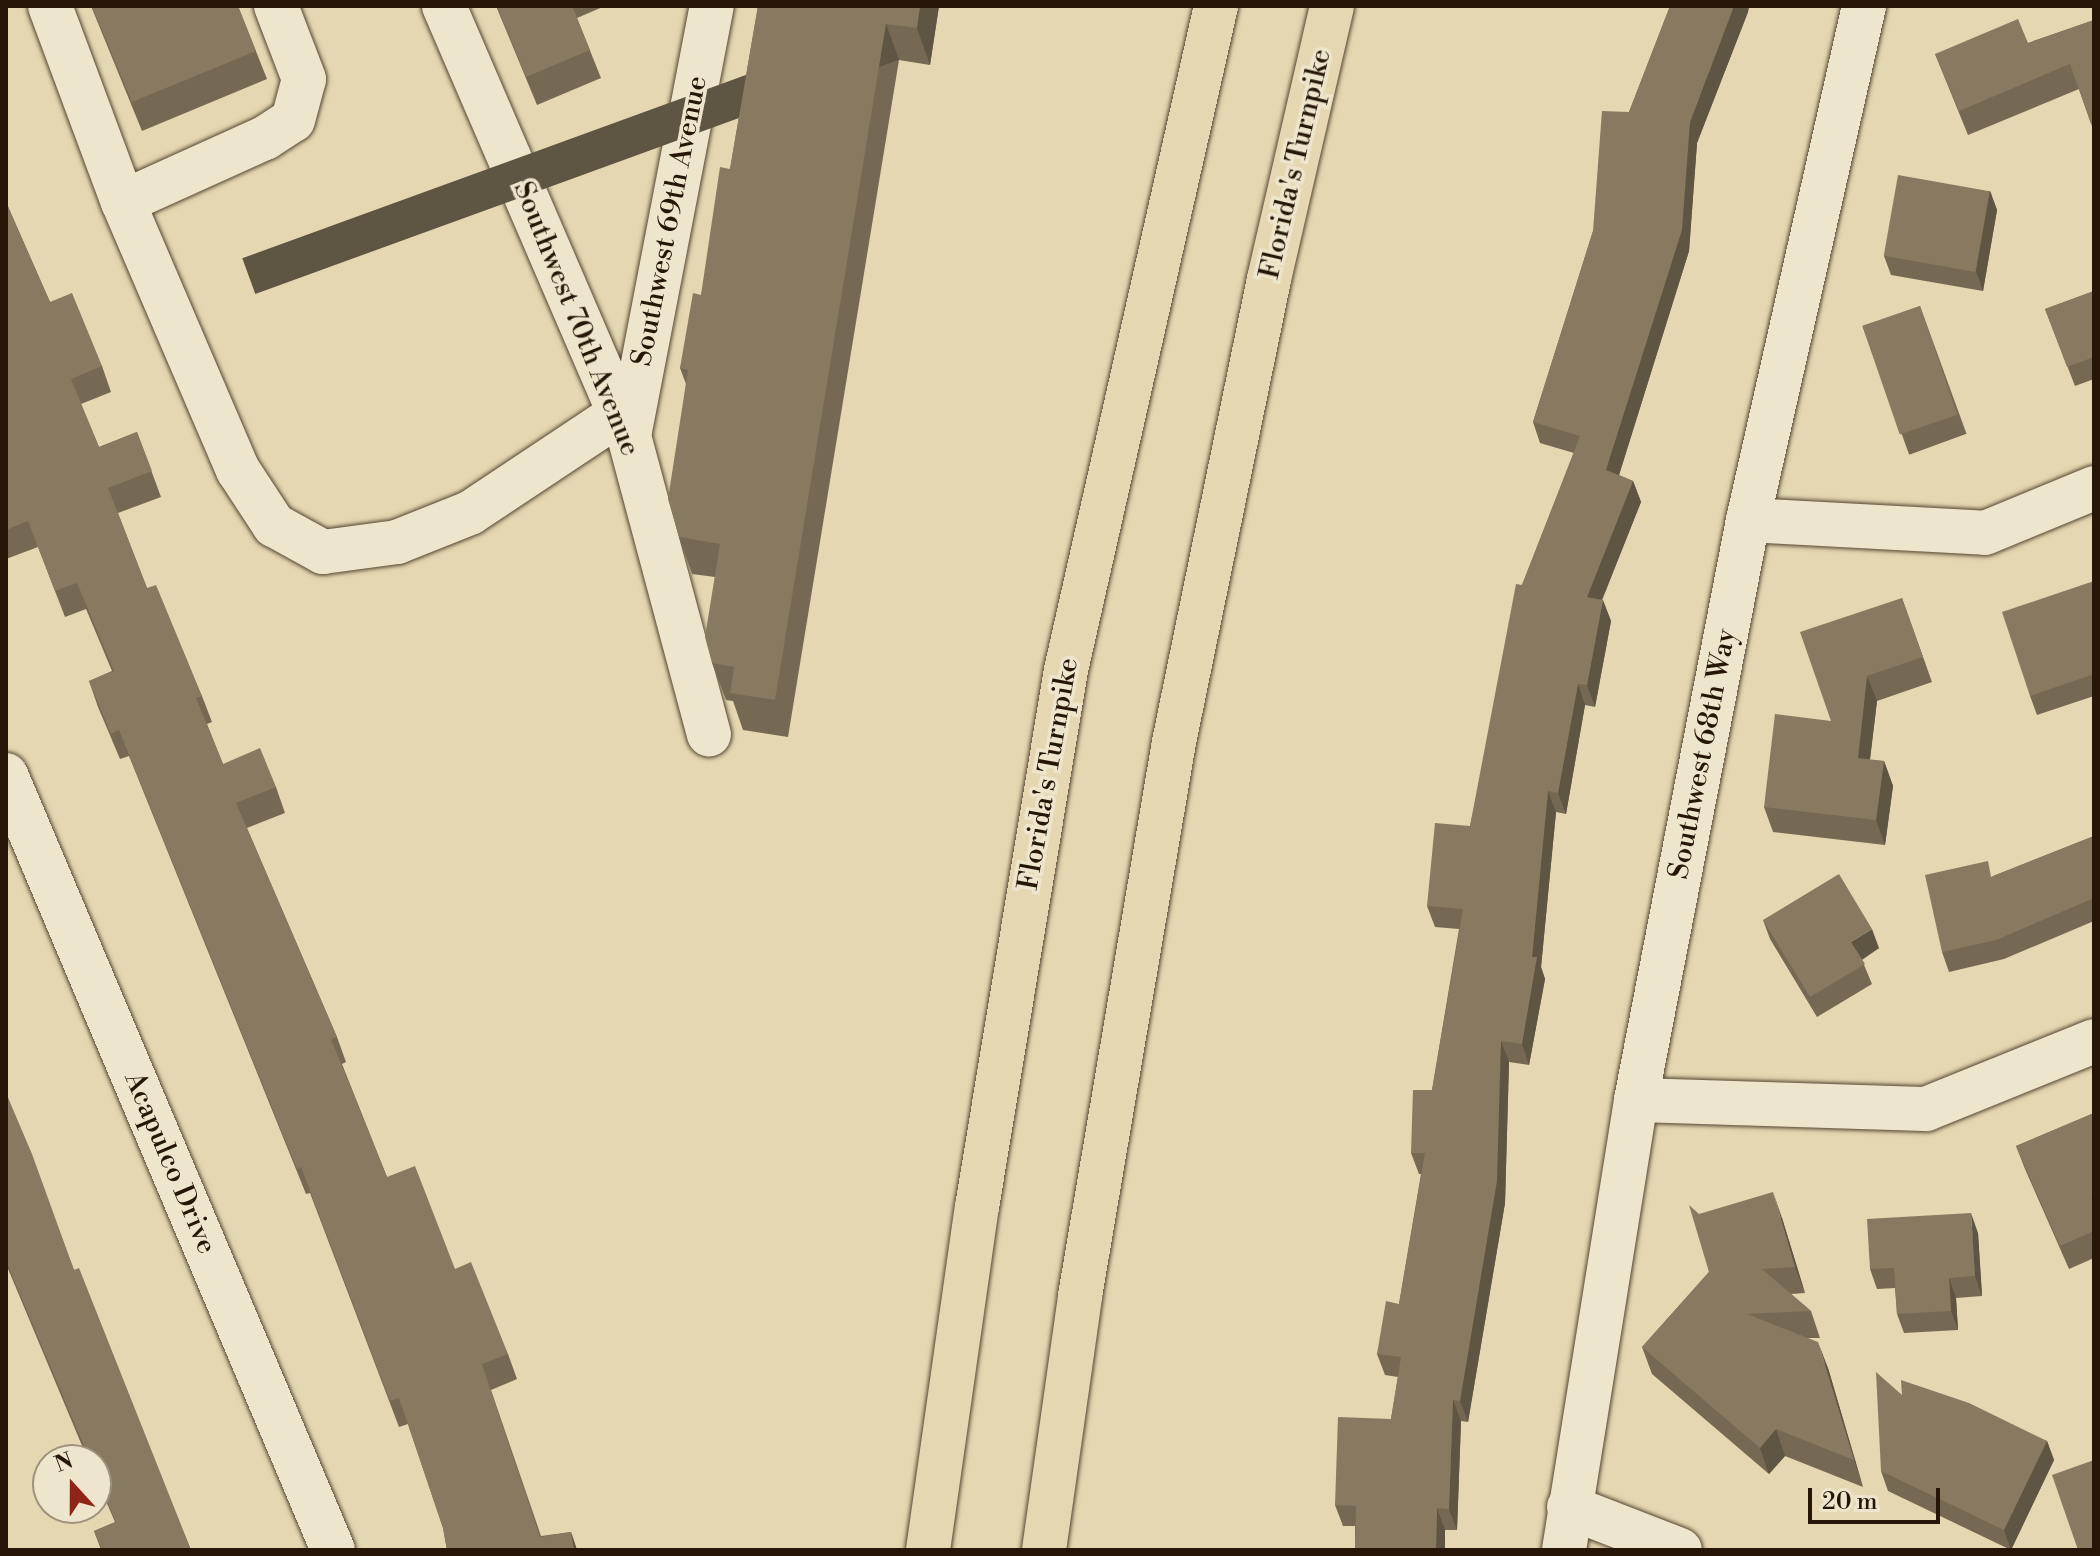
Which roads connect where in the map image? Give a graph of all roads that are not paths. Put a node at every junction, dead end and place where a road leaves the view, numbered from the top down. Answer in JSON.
{"nodes":[{"id":1,"x":50,"y":6,"type":"edge"},
{"id":2,"x":276,"y":6,"type":"edge"},
{"id":3,"x":444,"y":6,"type":"edge"},
{"id":4,"x":712,"y":6,"type":"edge"},
{"id":5,"x":1216,"y":6,"type":"edge"},
{"id":6,"x":1332,"y":6,"type":"edge"},
{"id":7,"x":1864,"y":6,"type":"edge"},
{"id":8,"x":123,"y":202,"type":"junction"},
{"id":9,"x":624,"y":425,"type":"junction"},
{"id":10,"x":2094,"y":488,"type":"edge"},
{"id":11,"x":1748,"y":520,"type":"junction"},
{"id":12,"x":709,"y":734,"type":"dead end"},
{"id":13,"x":6,"y":775,"type":"edge"},
{"id":14,"x":2094,"y":1041,"type":"edge"},
{"id":15,"x":1636,"y":1100,"type":"junction"},
{"id":16,"x":1569,"y":1507,"type":"junction"},
{"id":17,"x":333,"y":1550,"type":"edge"},
{"id":18,"x":928,"y":1550,"type":"edge"},
{"id":19,"x":1044,"y":1550,"type":"edge"},
{"id":20,"x":1564,"y":1550,"type":"edge"},
{"id":21,"x":1680,"y":1550,"type":"edge"}],
"edges":[{"from":1,"to":8,"type":"street"},
{"from":2,"to":8,"type":"street"},
{"from":3,"to":9,"type":"street","name":"Southwest 70th Avenue"},
{"from":4,"to":9,"type":"street","name":"Southwest 69th Avenue"},
{"from":5,"to":18,"type":"highway","name":"Florida's Turnpike"},
{"from":6,"to":19,"type":"highway","name":"Florida's Turnpike"},
{"from":7,"to":11,"type":"street","name":"Southwest 68th Way"},
{"from":8,"to":9,"type":"street"},
{"from":9,"to":12,"type":"street","name":"Southwest 70th Avenue"},
{"from":10,"to":11,"type":"street"},
{"from":11,"to":15,"type":"street","name":"Southwest 68th Way"},
{"from":13,"to":17,"type":"street","name":"Acapulco Drive"},
{"from":14,"to":15,"type":"street"},
{"from":15,"to":16,"type":"street","name":"Southwest 68th Way"},
{"from":16,"to":20,"type":"street","name":"Southwest 68th Way"},
{"from":16,"to":21,"type":"street"}]}
